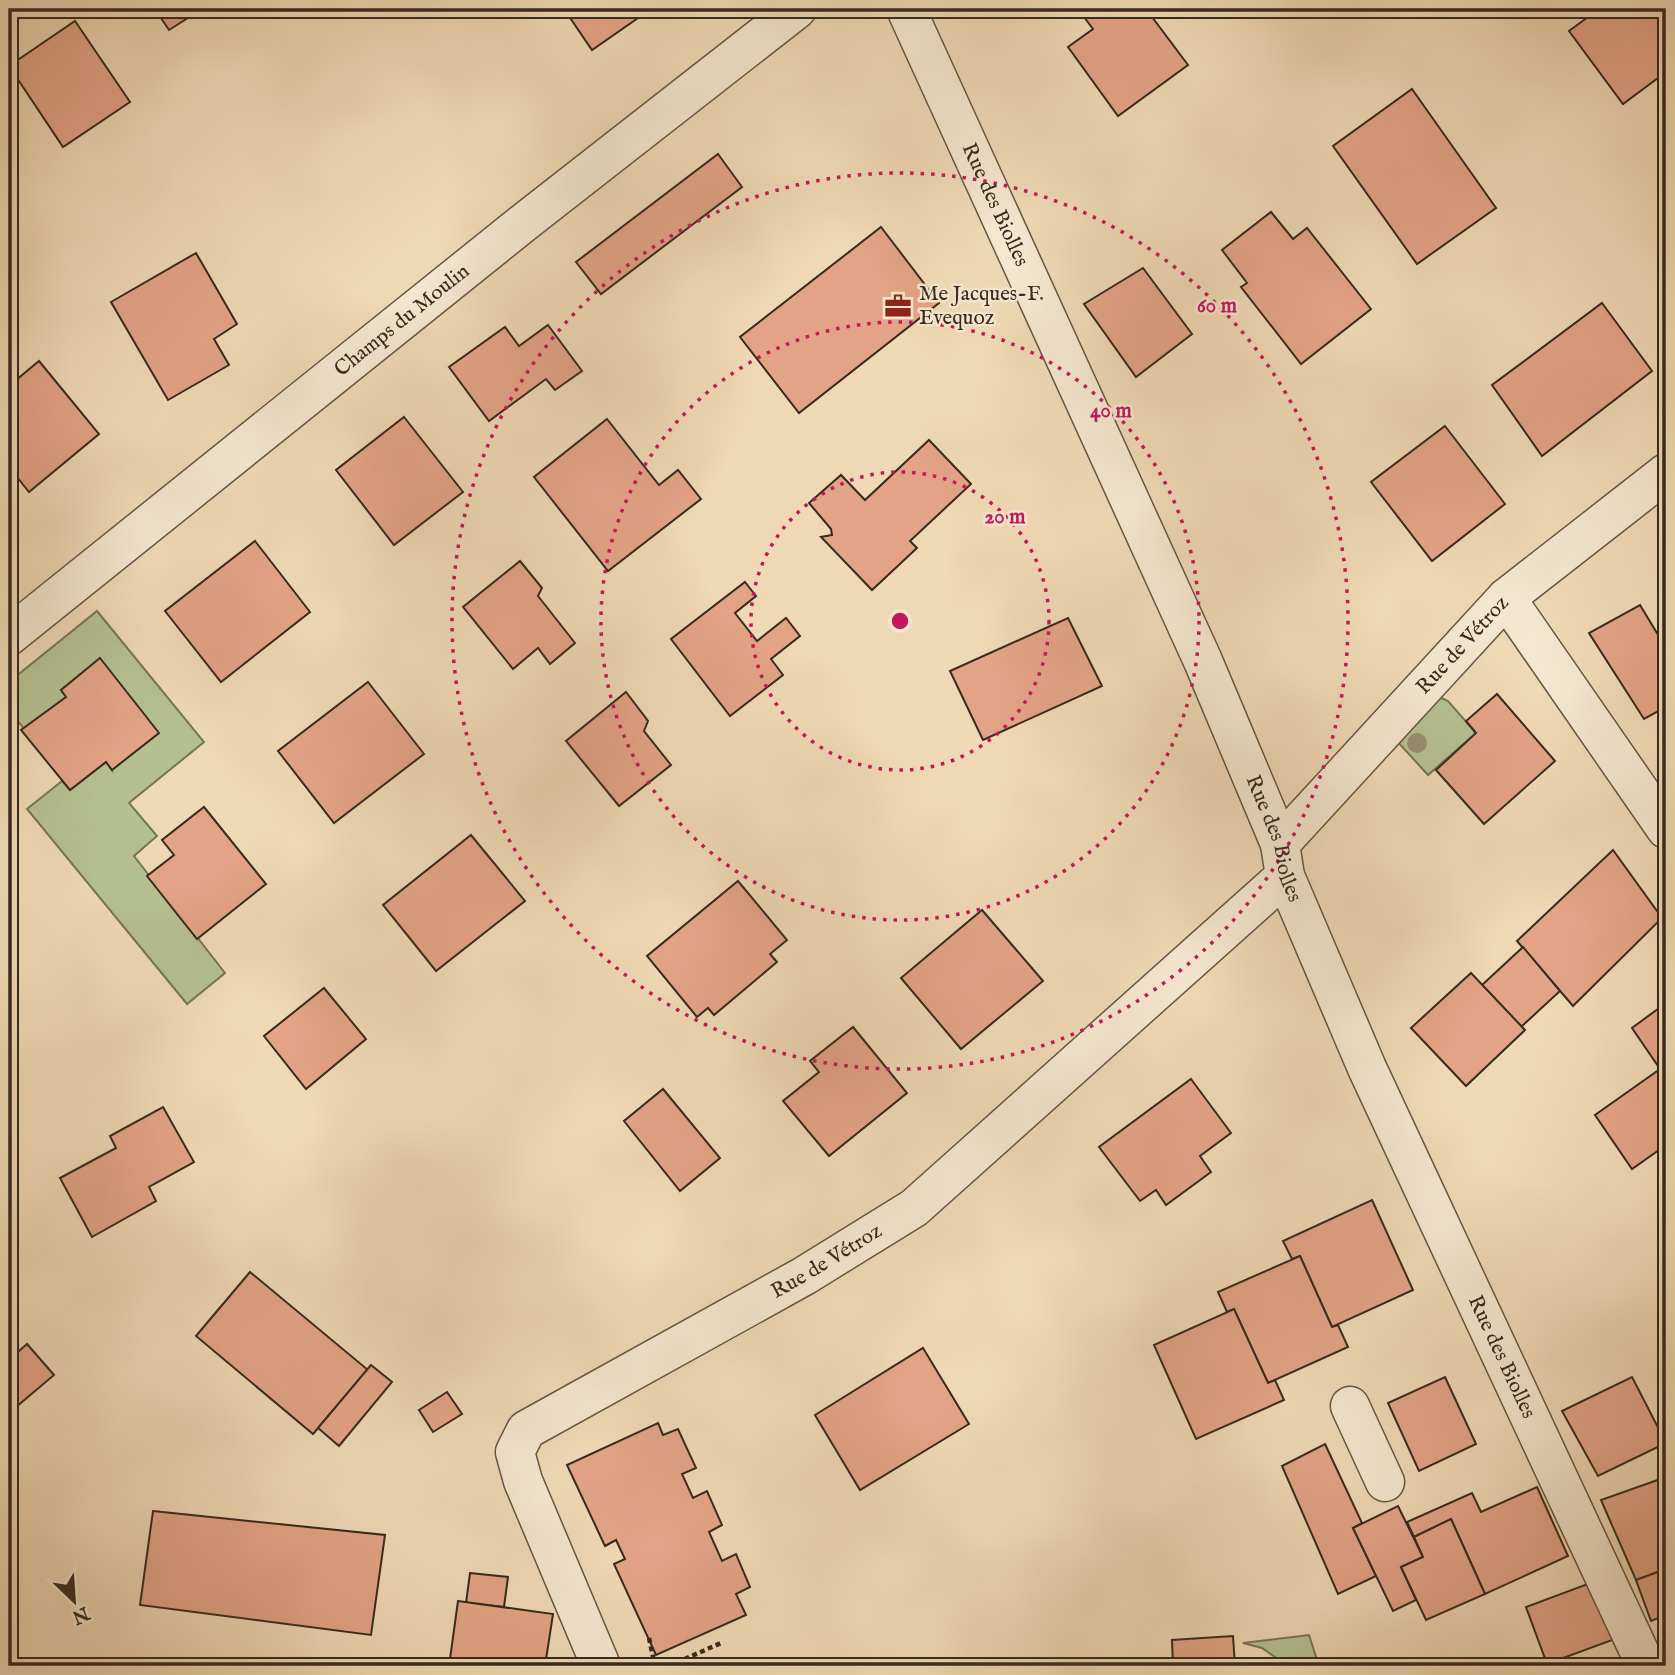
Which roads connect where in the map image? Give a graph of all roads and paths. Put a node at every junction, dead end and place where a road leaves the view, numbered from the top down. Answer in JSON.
{"nodes":[{"id":1,"x":797,"y":9,"type":"edge"},
{"id":2,"x":906,"y":9,"type":"edge"},
{"id":3,"x":1666,"y":473,"type":"edge"},
{"id":4,"x":1506,"y":598,"type":"junction"},
{"id":5,"x":9,"y":636,"type":"edge"},
{"id":6,"x":1666,"y":829,"type":"edge"},
{"id":7,"x":1282,"y":860,"type":"junction"},
{"id":8,"x":1350,"y":1406,"type":"dead end"},
{"id":9,"x":1385,"y":1482,"type":"dead end"},
{"id":10,"x":649,"y":1638,"type":"dead end"},
{"id":11,"x":721,"y":1643,"type":"dead end"},
{"id":12,"x":600,"y":1666,"type":"edge"},
{"id":13,"x":655,"y":1666,"type":"edge"},
{"id":14,"x":669,"y":1666,"type":"edge"},
{"id":15,"x":1646,"y":1666,"type":"edge"}],
"edges":[{"from":1,"to":5,"type":"street","name":"Champs du Moulin"},
{"from":2,"to":7,"type":"street","name":"Rue des Biolles"},
{"from":3,"to":4,"type":"street","name":"Rue de Vétroz"},
{"from":4,"to":6,"type":"street"},
{"from":4,"to":7,"type":"street","name":"Rue de Vétroz"},
{"from":7,"to":12,"type":"street","name":"Rue de Vétroz"},
{"from":7,"to":15,"type":"street","name":"Rue des Biolles"},
{"from":8,"to":9,"type":"street"},
{"from":10,"to":13,"type":"path"},
{"from":11,"to":14,"type":"path"}]}
